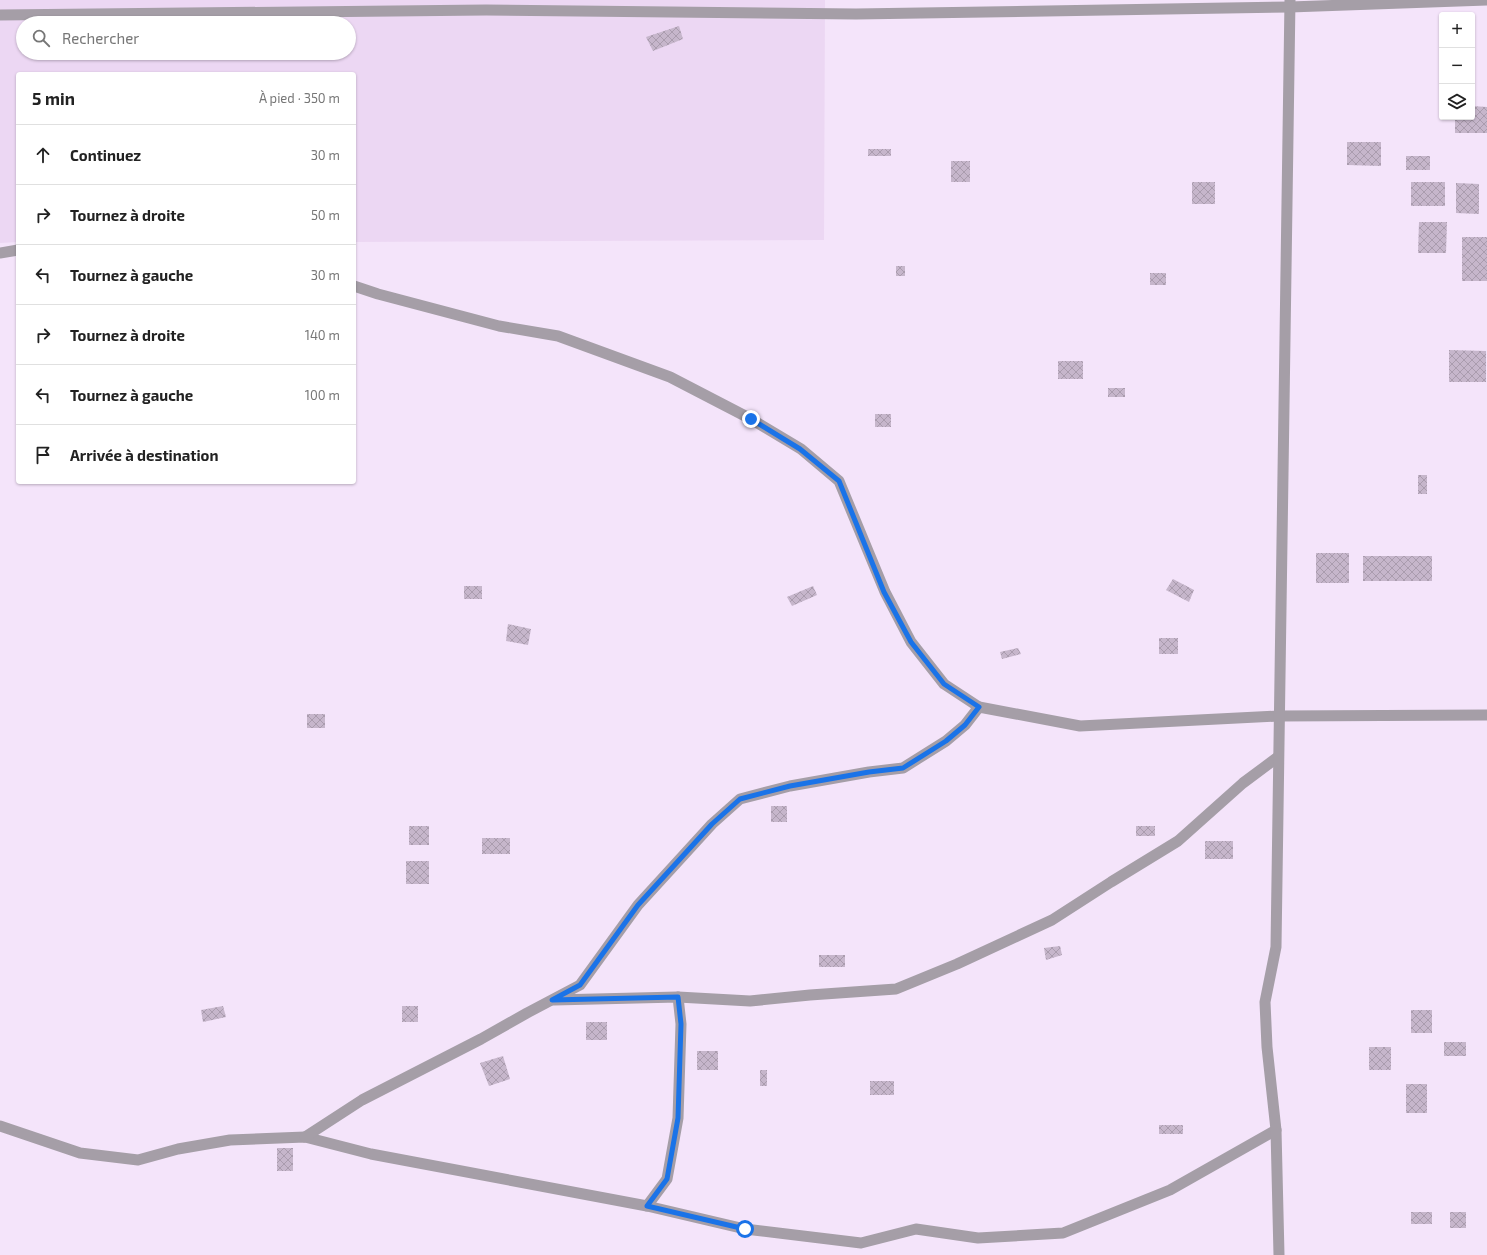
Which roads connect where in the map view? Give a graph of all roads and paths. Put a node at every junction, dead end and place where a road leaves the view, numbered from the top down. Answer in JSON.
{"nodes":[{"id":1,"x":1487,"y":0,"type":"edge"},
{"id":2,"x":1290,"y":4,"type":"edge"},
{"id":3,"x":0,"y":15,"type":"edge"},
{"id":4,"x":16,"y":250,"type":"edge"},
{"id":5,"x":0,"y":253,"type":"edge"},
{"id":6,"x":356,"y":287,"type":"edge"},
{"id":7,"x":979,"y":707,"type":"junction"},
{"id":8,"x":1487,"y":715,"type":"edge"},
{"id":9,"x":1279,"y":716,"type":"junction"},
{"id":10,"x":1278,"y":757,"type":"junction"},
{"id":11,"x":678,"y":997,"type":"junction"},
{"id":12,"x":552,"y":1000,"type":"junction"},
{"id":13,"x":0,"y":1126,"type":"edge"},
{"id":14,"x":1276,"y":1130,"type":"junction"},
{"id":15,"x":305,"y":1137,"type":"junction"},
{"id":16,"x":647,"y":1206,"type":"junction"},
{"id":17,"x":1279,"y":1255,"type":"edge"}],
"edges":[{"from":1,"to":2,"type":"street"},
{"from":2,"to":3,"type":"street"},
{"from":2,"to":9,"type":"street"},
{"from":4,"to":5,"type":"street"},
{"from":6,"to":7,"type":"street"},
{"from":7,"to":9,"type":"street"},
{"from":7,"to":12,"type":"street"},
{"from":8,"to":9,"type":"street"},
{"from":9,"to":10,"type":"street"},
{"from":10,"to":11,"type":"street"},
{"from":10,"to":14,"type":"street"},
{"from":11,"to":12,"type":"street"},
{"from":11,"to":16,"type":"street"},
{"from":12,"to":15,"type":"street"},
{"from":13,"to":15,"type":"street"},
{"from":14,"to":16,"type":"street"},
{"from":14,"to":17,"type":"street"},
{"from":15,"to":16,"type":"street"}]}
